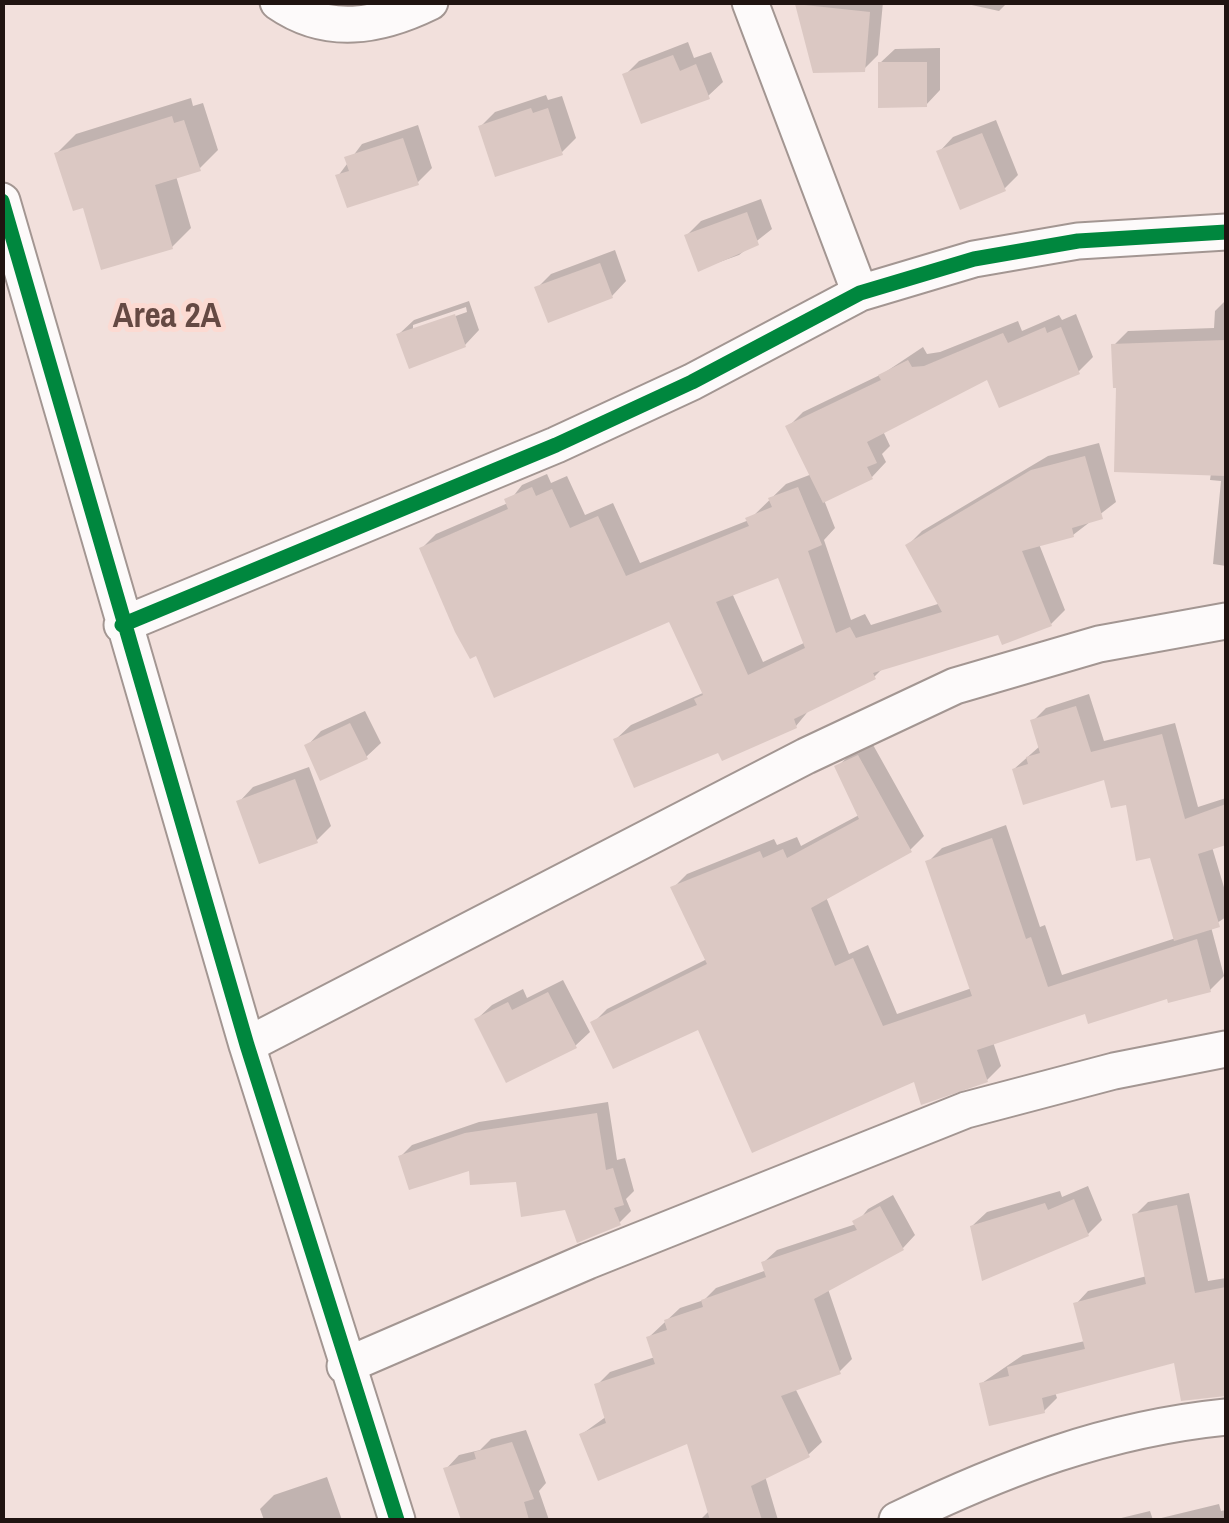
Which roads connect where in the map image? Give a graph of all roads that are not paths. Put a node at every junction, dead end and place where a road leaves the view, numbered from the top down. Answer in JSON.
{"nodes":[{"id":1,"x":278,"y":2,"type":"edge"},
{"id":2,"x":430,"y":2,"type":"edge"},
{"id":3,"x":750,"y":2,"type":"edge"},
{"id":4,"x":2,"y":200,"type":"edge"},
{"id":5,"x":1226,"y":232,"type":"edge"},
{"id":6,"x":860,"y":292,"type":"junction"},
{"id":7,"x":1226,"y":621,"type":"edge"},
{"id":8,"x":122,"y":626,"type":"junction"},
{"id":9,"x":248,"y":1045,"type":"junction"},
{"id":10,"x":1226,"y":1048,"type":"edge"},
{"id":11,"x":345,"y":1366,"type":"junction"},
{"id":12,"x":1226,"y":1417,"type":"edge"},
{"id":13,"x":396,"y":1520,"type":"edge"},
{"id":14,"x":897,"y":1520,"type":"edge"}],
"edges":[{"from":1,"to":2,"type":"street"},
{"from":3,"to":6,"type":"street"},
{"from":4,"to":8,"type":"street"},
{"from":5,"to":6,"type":"street"},
{"from":6,"to":8,"type":"street"},
{"from":7,"to":9,"type":"street"},
{"from":8,"to":9,"type":"street"},
{"from":9,"to":11,"type":"street"},
{"from":10,"to":11,"type":"street"},
{"from":11,"to":13,"type":"street"},
{"from":12,"to":14,"type":"street"}]}
